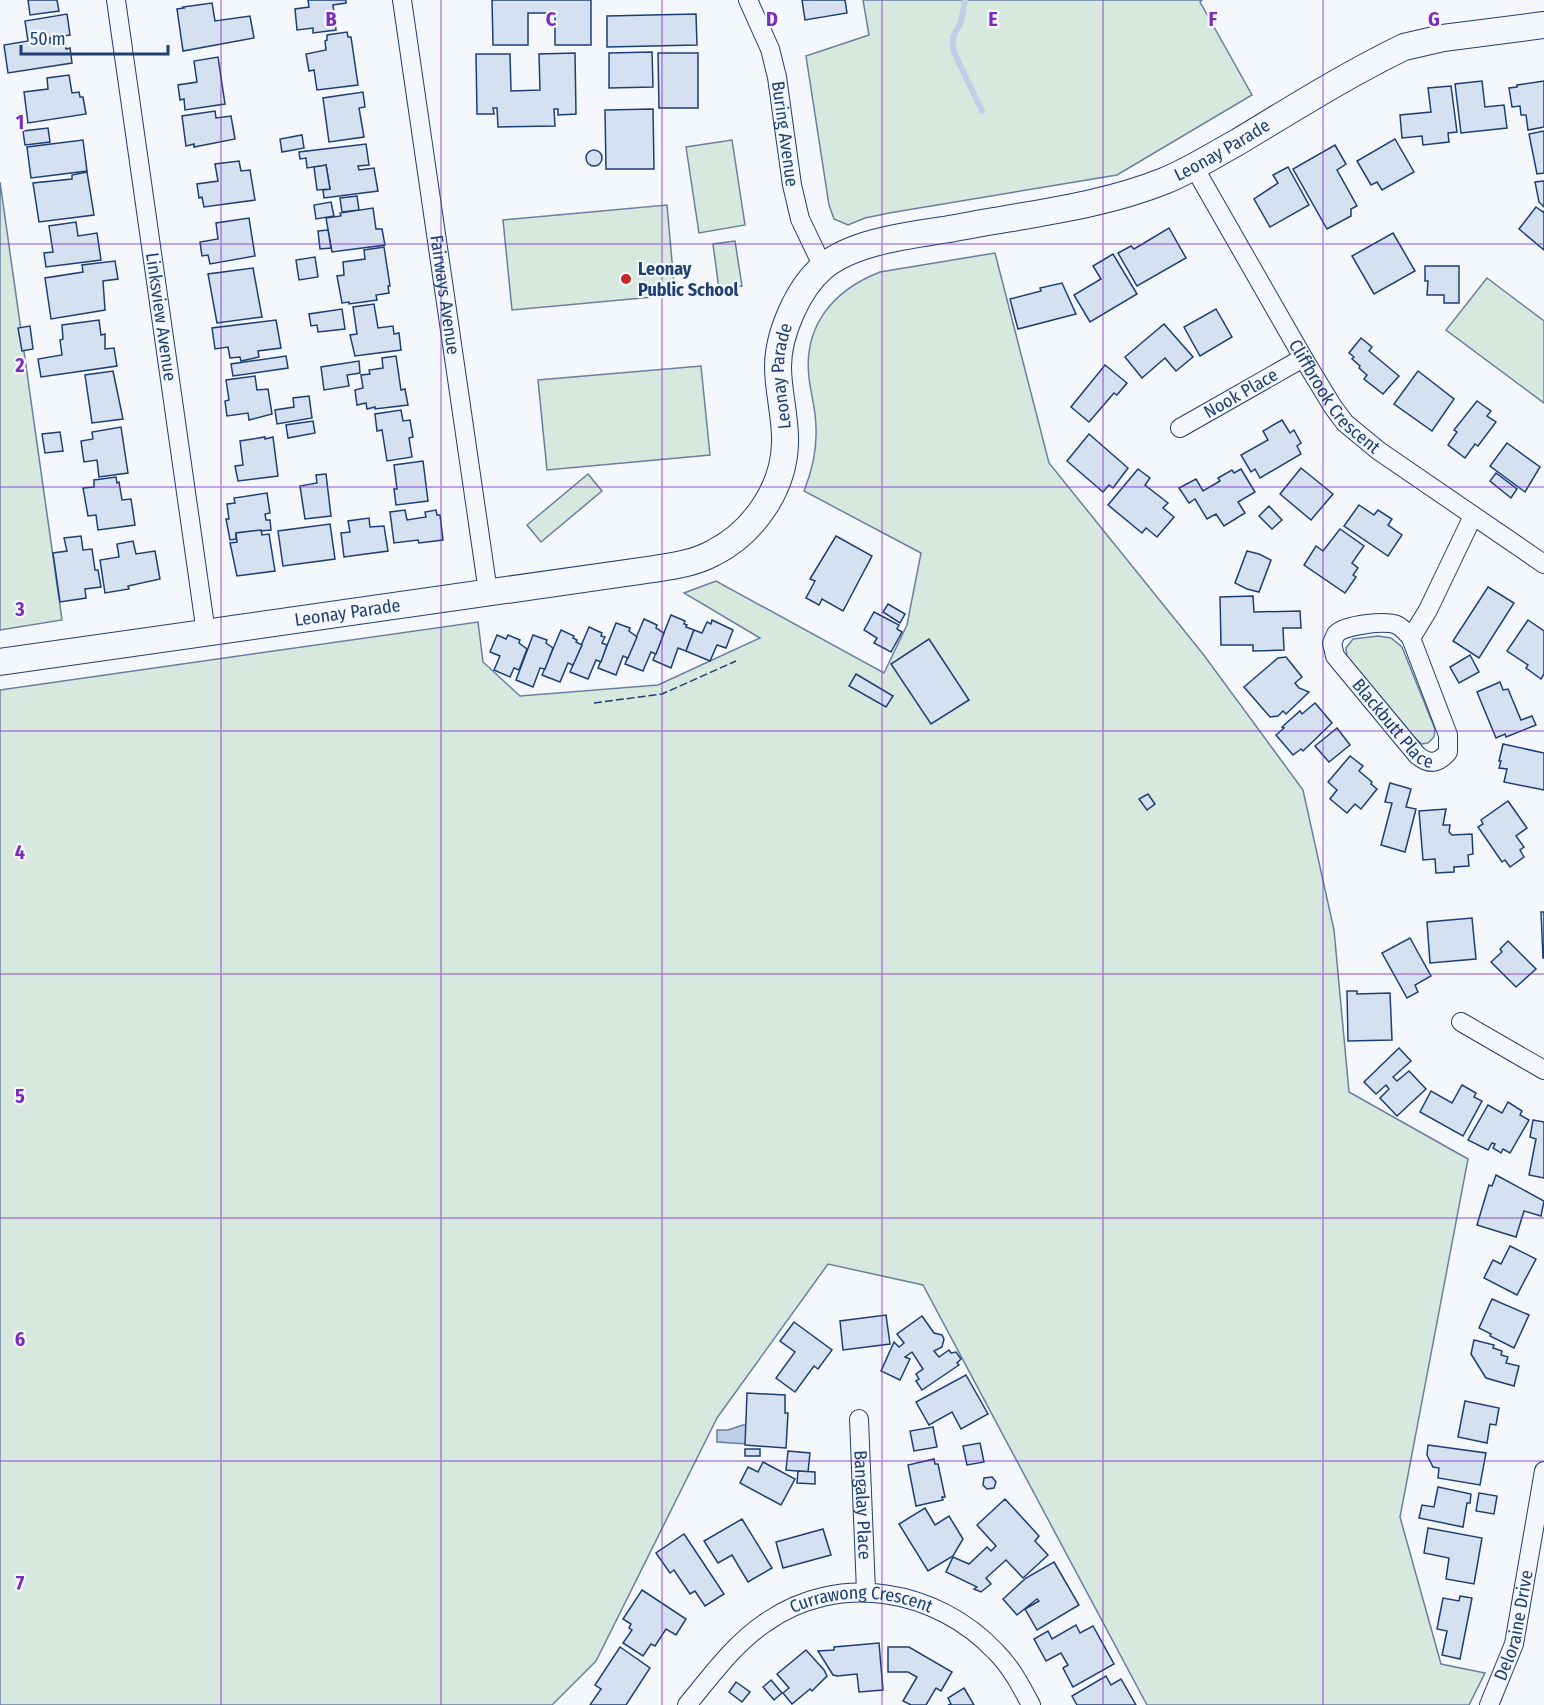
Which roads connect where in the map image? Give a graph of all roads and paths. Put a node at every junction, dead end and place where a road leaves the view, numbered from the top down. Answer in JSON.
{"nodes":[{"id":1,"x":116,"y":0,"type":"edge"},
{"id":2,"x":402,"y":0,"type":"edge"},
{"id":3,"x":748,"y":0,"type":"edge"},
{"id":4,"x":1544,"y":25,"type":"edge"},
{"id":5,"x":1194,"y":167,"type":"junction"},
{"id":6,"x":823,"y":267,"type":"junction"},
{"id":7,"x":1303,"y":358,"type":"junction"},
{"id":8,"x":1180,"y":428,"type":"dead end"},
{"id":9,"x":1473,"y":516,"type":"junction"},
{"id":10,"x":1544,"y":564,"type":"edge"},
{"id":11,"x":488,"y":592,"type":"junction"},
{"id":12,"x":206,"y":633,"type":"junction"},
{"id":13,"x":1411,"y":638,"type":"junction"},
{"id":14,"x":0,"y":662,"type":"edge"},
{"id":15,"x":1461,"y":1022,"type":"dead end"},
{"id":16,"x":1544,"y":1070,"type":"edge"},
{"id":17,"x":859,"y":1419,"type":"dead end"},
{"id":18,"x":1544,"y":1472,"type":"edge"},
{"id":19,"x":867,"y":1591,"type":"junction"},
{"id":20,"x":687,"y":1705,"type":"edge"},
{"id":21,"x":1031,"y":1705,"type":"edge"},
{"id":22,"x":1490,"y":1705,"type":"edge"}],
"edges":[{"from":1,"to":12,"type":"street","name":"Linksview Avenue"},
{"from":2,"to":11,"type":"street","name":"Fairways Avenue"},
{"from":3,"to":6,"type":"street","name":"Buring Avenue"},
{"from":4,"to":5,"type":"street","name":"Leonay Parade"},
{"from":5,"to":6,"type":"street","name":"Leonay Parade"},
{"from":5,"to":7,"type":"street","name":"Cliffbrook Crescent"},
{"from":6,"to":11,"type":"street","name":"Leonay Parade"},
{"from":7,"to":8,"type":"street","name":"Nook Place"},
{"from":7,"to":9,"type":"street","name":"Cliffbrook Crescent"},
{"from":9,"to":10,"type":"street","name":"Cliffbrook Crescent"},
{"from":9,"to":13,"type":"street"},
{"from":11,"to":12,"type":"street","name":"Leonay Parade"},
{"from":12,"to":14,"type":"street","name":"Leonay Parade"},
{"from":13,"to":13,"type":"street","name":"Blackbutt Place"},
{"from":15,"to":16,"type":"street"},
{"from":17,"to":19,"type":"street","name":"Bangalay Place"},
{"from":18,"to":22,"type":"street","name":"Deloraine Drive"},
{"from":19,"to":20,"type":"street","name":"Currawong Crescent"},
{"from":19,"to":21,"type":"street","name":"Currawong Crescent"}]}
